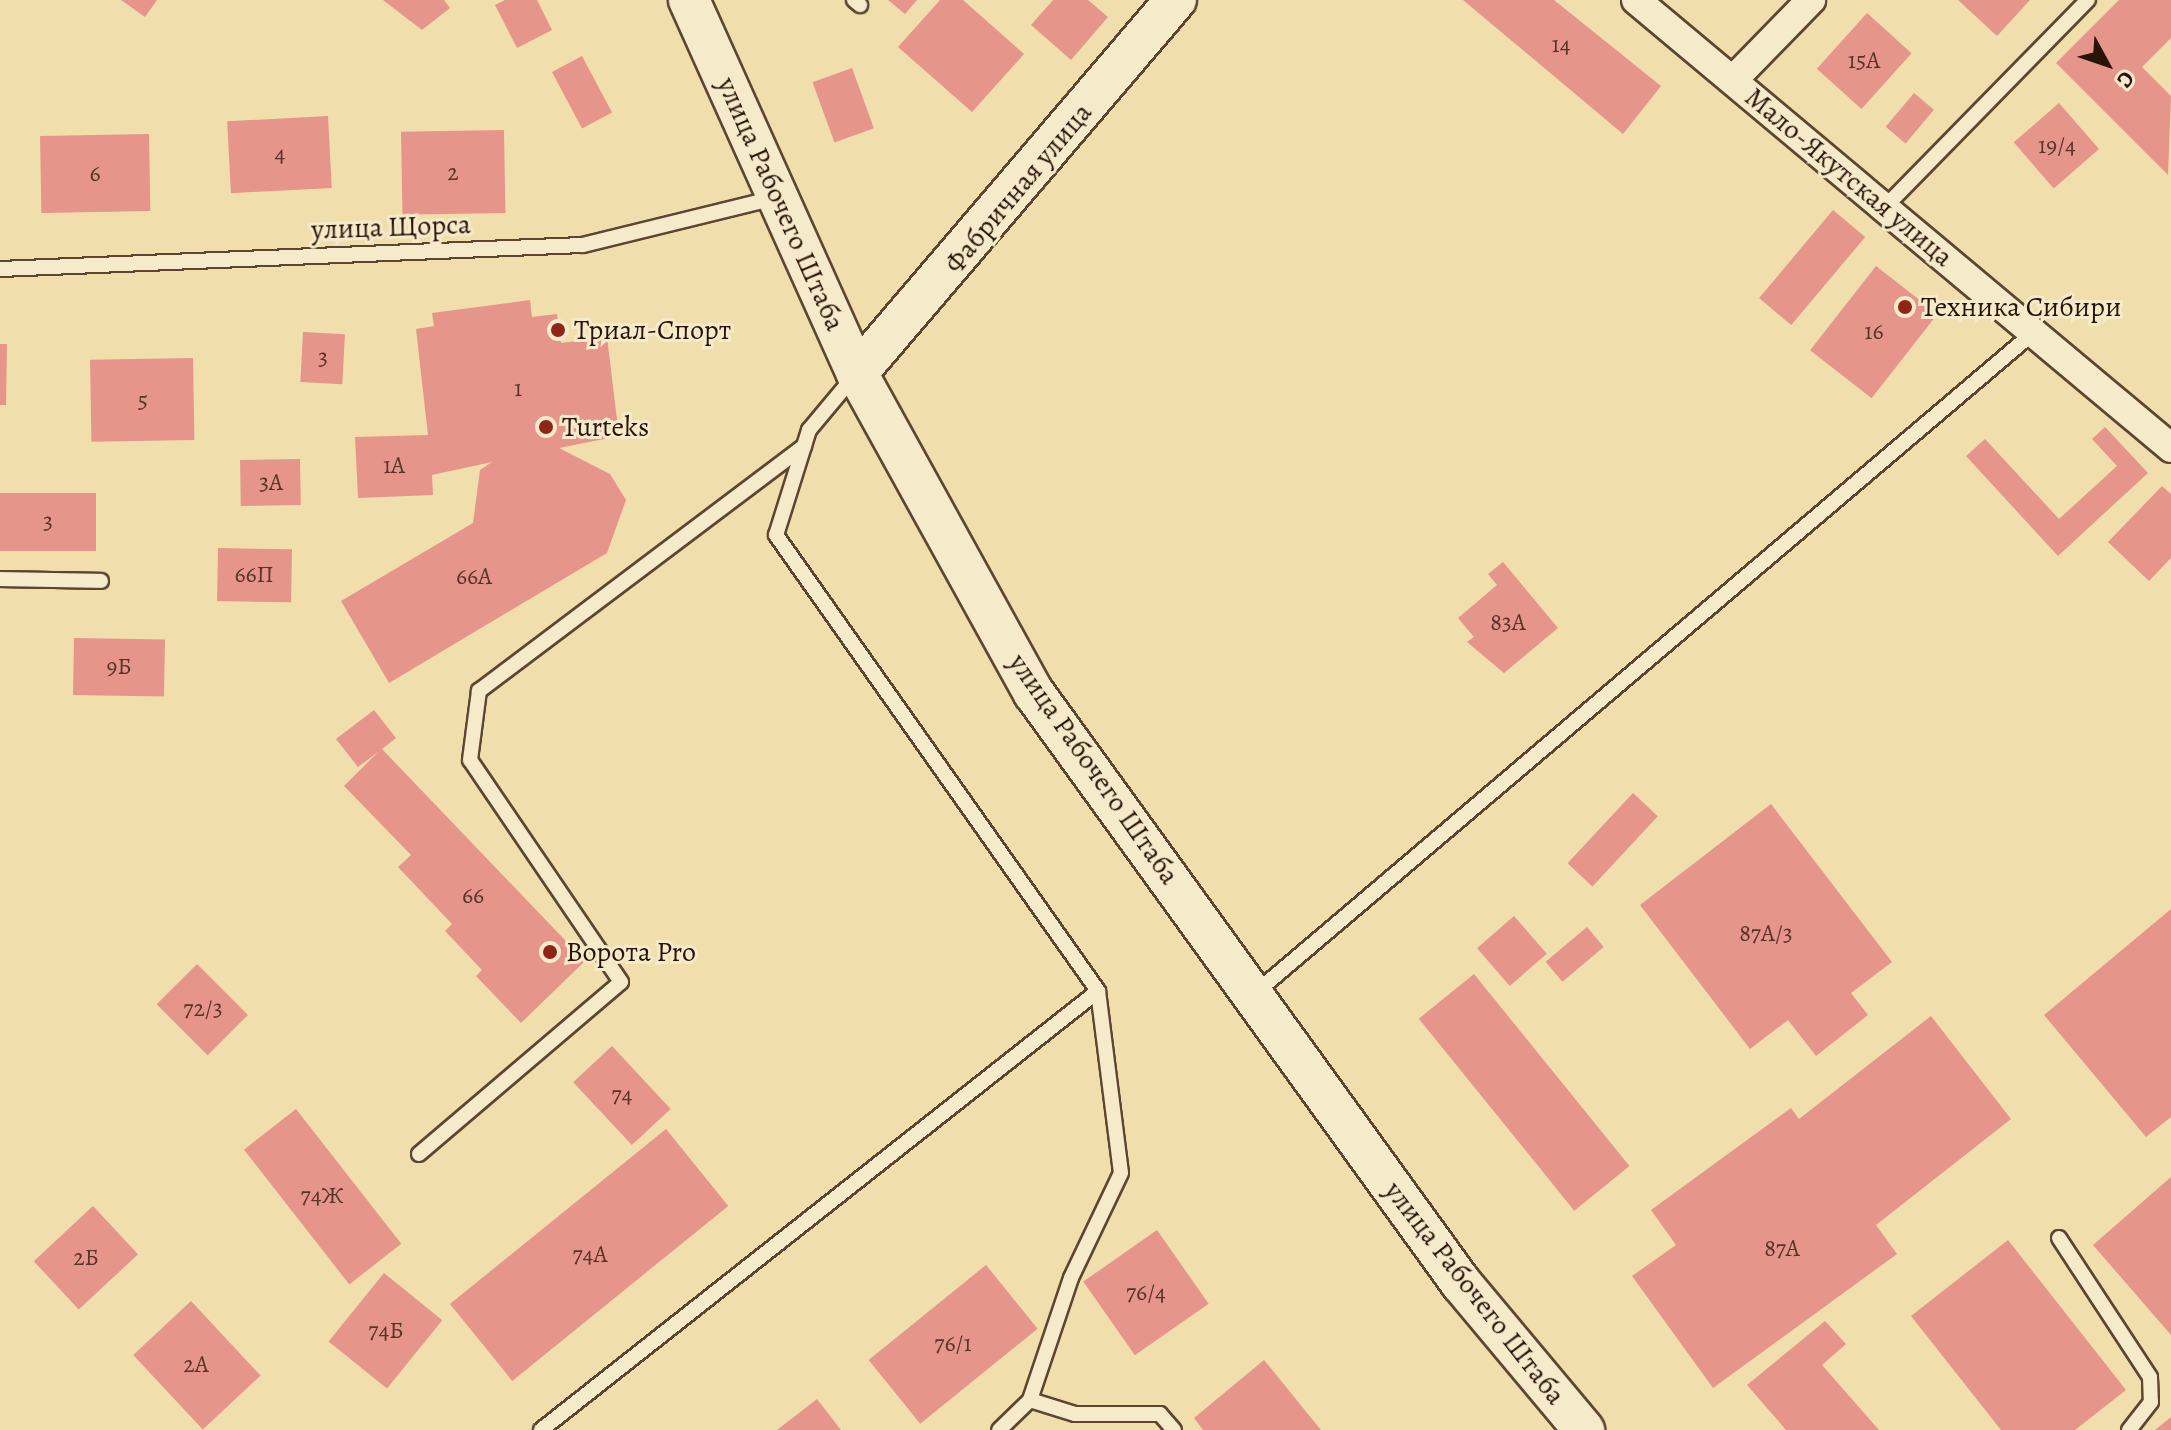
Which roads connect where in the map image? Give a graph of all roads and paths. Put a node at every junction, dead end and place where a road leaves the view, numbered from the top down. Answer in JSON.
{"nodes":[{"id":1,"x":689,"y":0,"type":"edge"},
{"id":2,"x":1176,"y":0,"type":"edge"},
{"id":3,"x":1636,"y":0,"type":"edge"},
{"id":4,"x":1811,"y":0,"type":"edge"},
{"id":5,"x":2088,"y":0,"type":"edge"},
{"id":6,"x":1733,"y":80,"type":"junction"},
{"id":7,"x":778,"y":197,"type":"junction"},
{"id":8,"x":1885,"y":207,"type":"junction"},
{"id":9,"x":0,"y":269,"type":"edge"},
{"id":10,"x":2034,"y":332,"type":"junction"},
{"id":11,"x":857,"y":373,"type":"junction"},
{"id":12,"x":804,"y":445,"type":"junction"},
{"id":13,"x":2171,"y":448,"type":"edge"},
{"id":14,"x":0,"y":579,"type":"edge"},
{"id":15,"x":101,"y":581,"type":"dead end"},
{"id":16,"x":1098,"y":991,"type":"junction"},
{"id":17,"x":1253,"y":995,"type":"junction"},
{"id":18,"x":419,"y":1154,"type":"dead end"},
{"id":19,"x":2059,"y":1238,"type":"dead end"},
{"id":20,"x":1030,"y":1400,"type":"junction"},
{"id":21,"x":541,"y":1430,"type":"edge"},
{"id":22,"x":999,"y":1430,"type":"edge"},
{"id":23,"x":1174,"y":1430,"type":"edge"},
{"id":24,"x":1584,"y":1430,"type":"edge"},
{"id":25,"x":2129,"y":1430,"type":"edge"}],
"edges":[{"from":1,"to":7,"type":"main road","name":"улица Рабочего Штаба"},
{"from":2,"to":11,"type":"main road","name":"Фабричная улица"},
{"from":3,"to":6,"type":"street","name":"Мало-Якутская улица"},
{"from":4,"to":6,"type":"street"},
{"from":5,"to":8,"type":"lane"},
{"from":6,"to":8,"type":"street","name":"Мало-Якутская улица"},
{"from":7,"to":9,"type":"lane","name":"улица Щорса"},
{"from":7,"to":11,"type":"main road","name":"улица Рабочего Штаба"},
{"from":8,"to":10,"type":"street","name":"Мало-Якутская улица"},
{"from":10,"to":13,"type":"street","name":"Мало-Якутская улица"},
{"from":10,"to":17,"type":"lane"},
{"from":11,"to":12,"type":"lane"},
{"from":11,"to":17,"type":"main road","name":"улица Рабочего Штаба"},
{"from":12,"to":16,"type":"lane"},
{"from":12,"to":18,"type":"lane"},
{"from":14,"to":15,"type":"lane"},
{"from":16,"to":20,"type":"lane"},
{"from":16,"to":21,"type":"lane"},
{"from":17,"to":24,"type":"main road","name":"улица Рабочего Штаба"},
{"from":19,"to":25,"type":"lane"},
{"from":20,"to":22,"type":"lane"},
{"from":20,"to":23,"type":"lane"}]}
